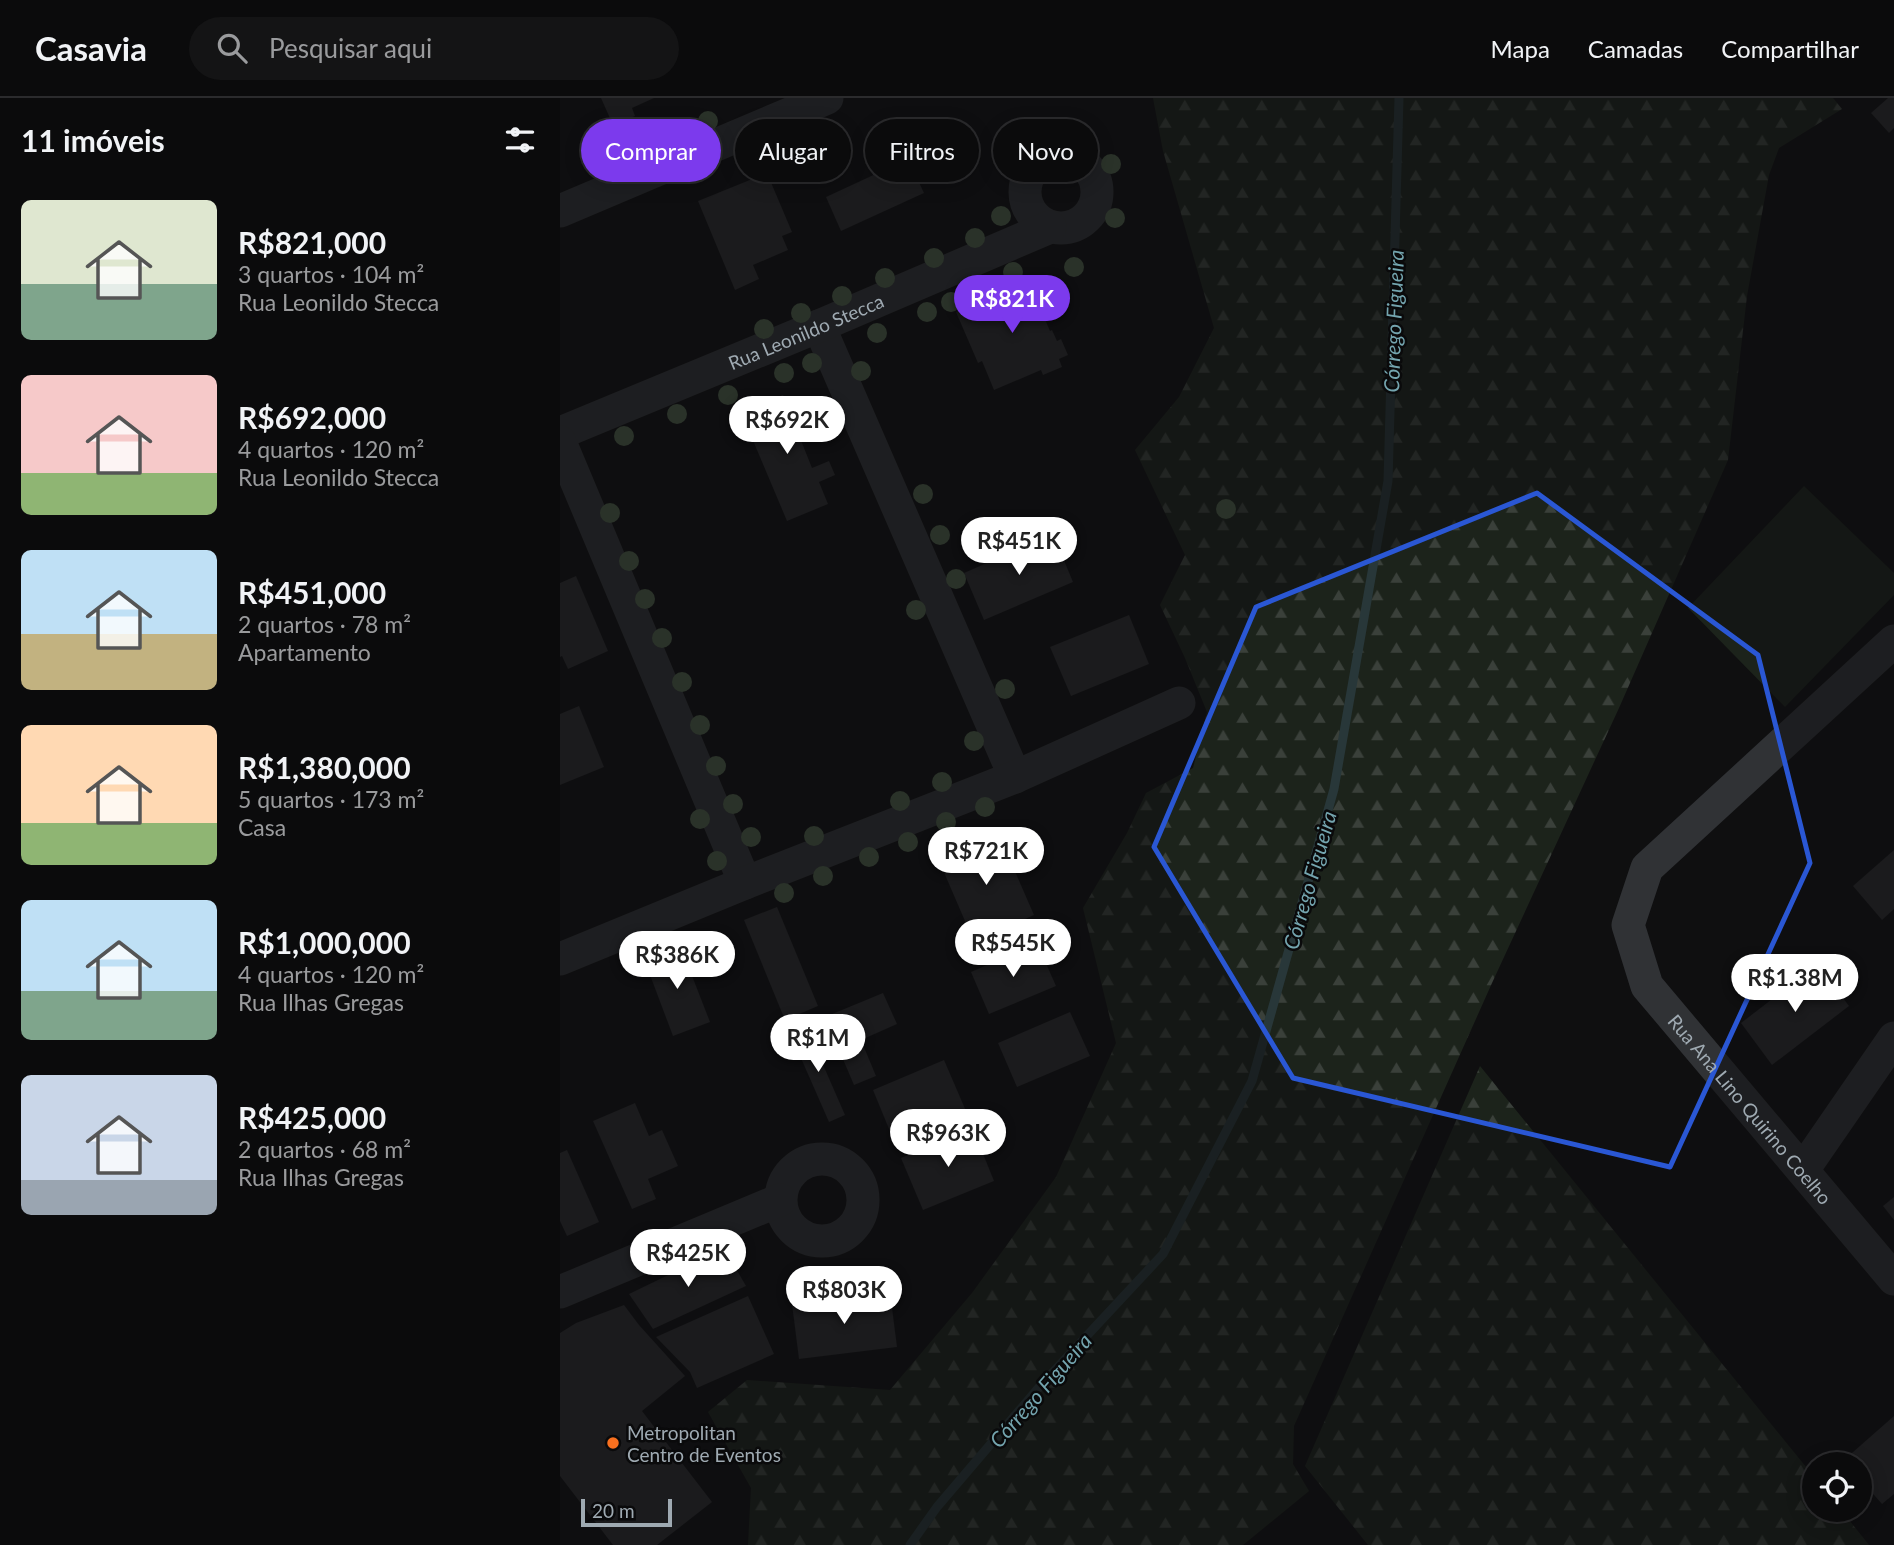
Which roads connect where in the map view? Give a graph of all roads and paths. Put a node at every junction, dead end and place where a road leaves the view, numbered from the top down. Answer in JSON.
{"nodes":[{"id":1,"x":827,"y":98,"type":"edge"},
{"id":2,"x":1026,"y":203,"type":"junction"},
{"id":3,"x":560,"y":211,"type":"edge"},
{"id":4,"x":1050,"y":227,"type":"junction"},
{"id":5,"x":998,"y":250,"type":"junction"},
{"id":6,"x":819,"y":326,"type":"junction"},
{"id":7,"x":560,"y":433,"type":"edge"},
{"id":8,"x":560,"y":443,"type":"edge"},
{"id":9,"x":1894,"y":640,"type":"edge"},
{"id":10,"x":1179,"y":704,"type":"dead end"},
{"id":11,"x":1016,"y":776,"type":"junction"},
{"id":12,"x":745,"y":883,"type":"junction"},
{"id":13,"x":560,"y":960,"type":"edge"},
{"id":14,"x":1894,"y":1038,"type":"edge"},
{"id":15,"x":1802,"y":1170,"type":"junction"},
{"id":16,"x":780,"y":1200,"type":"dead end"},
{"id":17,"x":1894,"y":1279,"type":"edge"},
{"id":18,"x":560,"y":1292,"type":"edge"}],
"edges":[{"from":1,"to":3,"type":"street"},
{"from":2,"to":4,"type":"street"},
{"from":2,"to":4,"type":"street"},
{"from":2,"to":5,"type":"street"},
{"from":4,"to":5,"type":"street","name":"Rua Leonildo Stecca"},
{"from":5,"to":6,"type":"street","name":"Rua Leonildo Stecca"},
{"from":6,"to":7,"type":"street","name":"Rua Leonildo Stecca"},
{"from":6,"to":11,"type":"street"},
{"from":8,"to":12,"type":"street"},
{"from":9,"to":15,"type":"street","name":"Rua Ana Lino Quirino Coelho"},
{"from":10,"to":11,"type":"street"},
{"from":11,"to":12,"type":"street"},
{"from":12,"to":13,"type":"street"},
{"from":14,"to":15,"type":"street"},
{"from":15,"to":17,"type":"street","name":"Rua Ana Lino Quirino Coelho"},
{"from":16,"to":18,"type":"street"}]}
